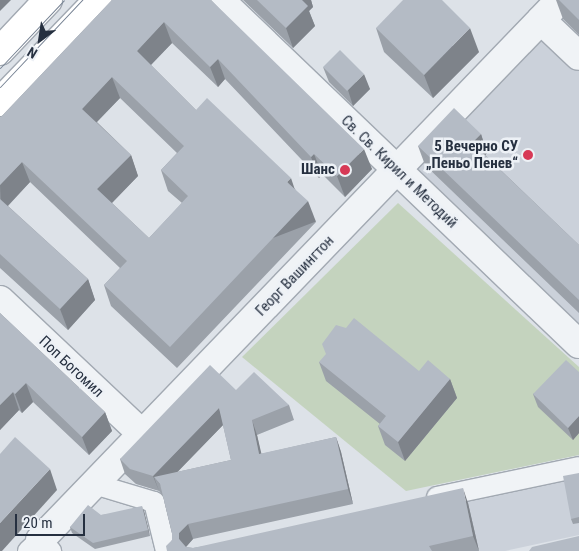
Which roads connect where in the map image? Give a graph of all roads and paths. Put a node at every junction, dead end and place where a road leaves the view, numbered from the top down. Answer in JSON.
{"nodes":[{"id":1,"x":48,"y":0,"type":"edge"},
{"id":2,"x":98,"y":0,"type":"edge"},
{"id":3,"x":220,"y":0,"type":"edge"},
{"id":4,"x":560,"y":0,"type":"edge"},
{"id":5,"x":541,"y":20,"type":"junction"},
{"id":6,"x":0,"y":51,"type":"edge"},
{"id":7,"x":579,"y":56,"type":"edge"},
{"id":8,"x":0,"y":102,"type":"edge"},
{"id":9,"x":398,"y":170,"type":"junction"},
{"id":10,"x":0,"y":300,"type":"edge"},
{"id":11,"x":579,"y":344,"type":"edge"},
{"id":12,"x":142,"y":434,"type":"junction"},
{"id":13,"x":579,"y":467,"type":"edge"},
{"id":14,"x":94,"y":484,"type":"junction"},
{"id":15,"x":418,"y":502,"type":"edge"},
{"id":16,"x":40,"y":547,"type":"edge"},
{"id":17,"x":166,"y":551,"type":"edge"}],
"edges":[{"from":1,"to":6,"type":"main road"},
{"from":2,"to":8,"type":"main road"},
{"from":3,"to":9,"type":"street","name":"Св. Св. Кирил и Методий"},
{"from":4,"to":5,"type":"street","name":"Георг Вашингтон"},
{"from":5,"to":7,"type":"street"},
{"from":5,"to":9,"type":"street","name":"Георг Вашингтон"},
{"from":9,"to":11,"type":"street","name":"Св. Св. Кирил и Методий"},
{"from":9,"to":12,"type":"street","name":"Георг Вашингтон"},
{"from":10,"to":12,"type":"street","name":"Поп Богомил"},
{"from":12,"to":14,"type":"street","name":"Георг Вашингтон"},
{"from":13,"to":15,"type":"street"},
{"from":14,"to":16,"type":"street","name":"Георг Вашингтон"},
{"from":14,"to":17,"type":"street"}]}
